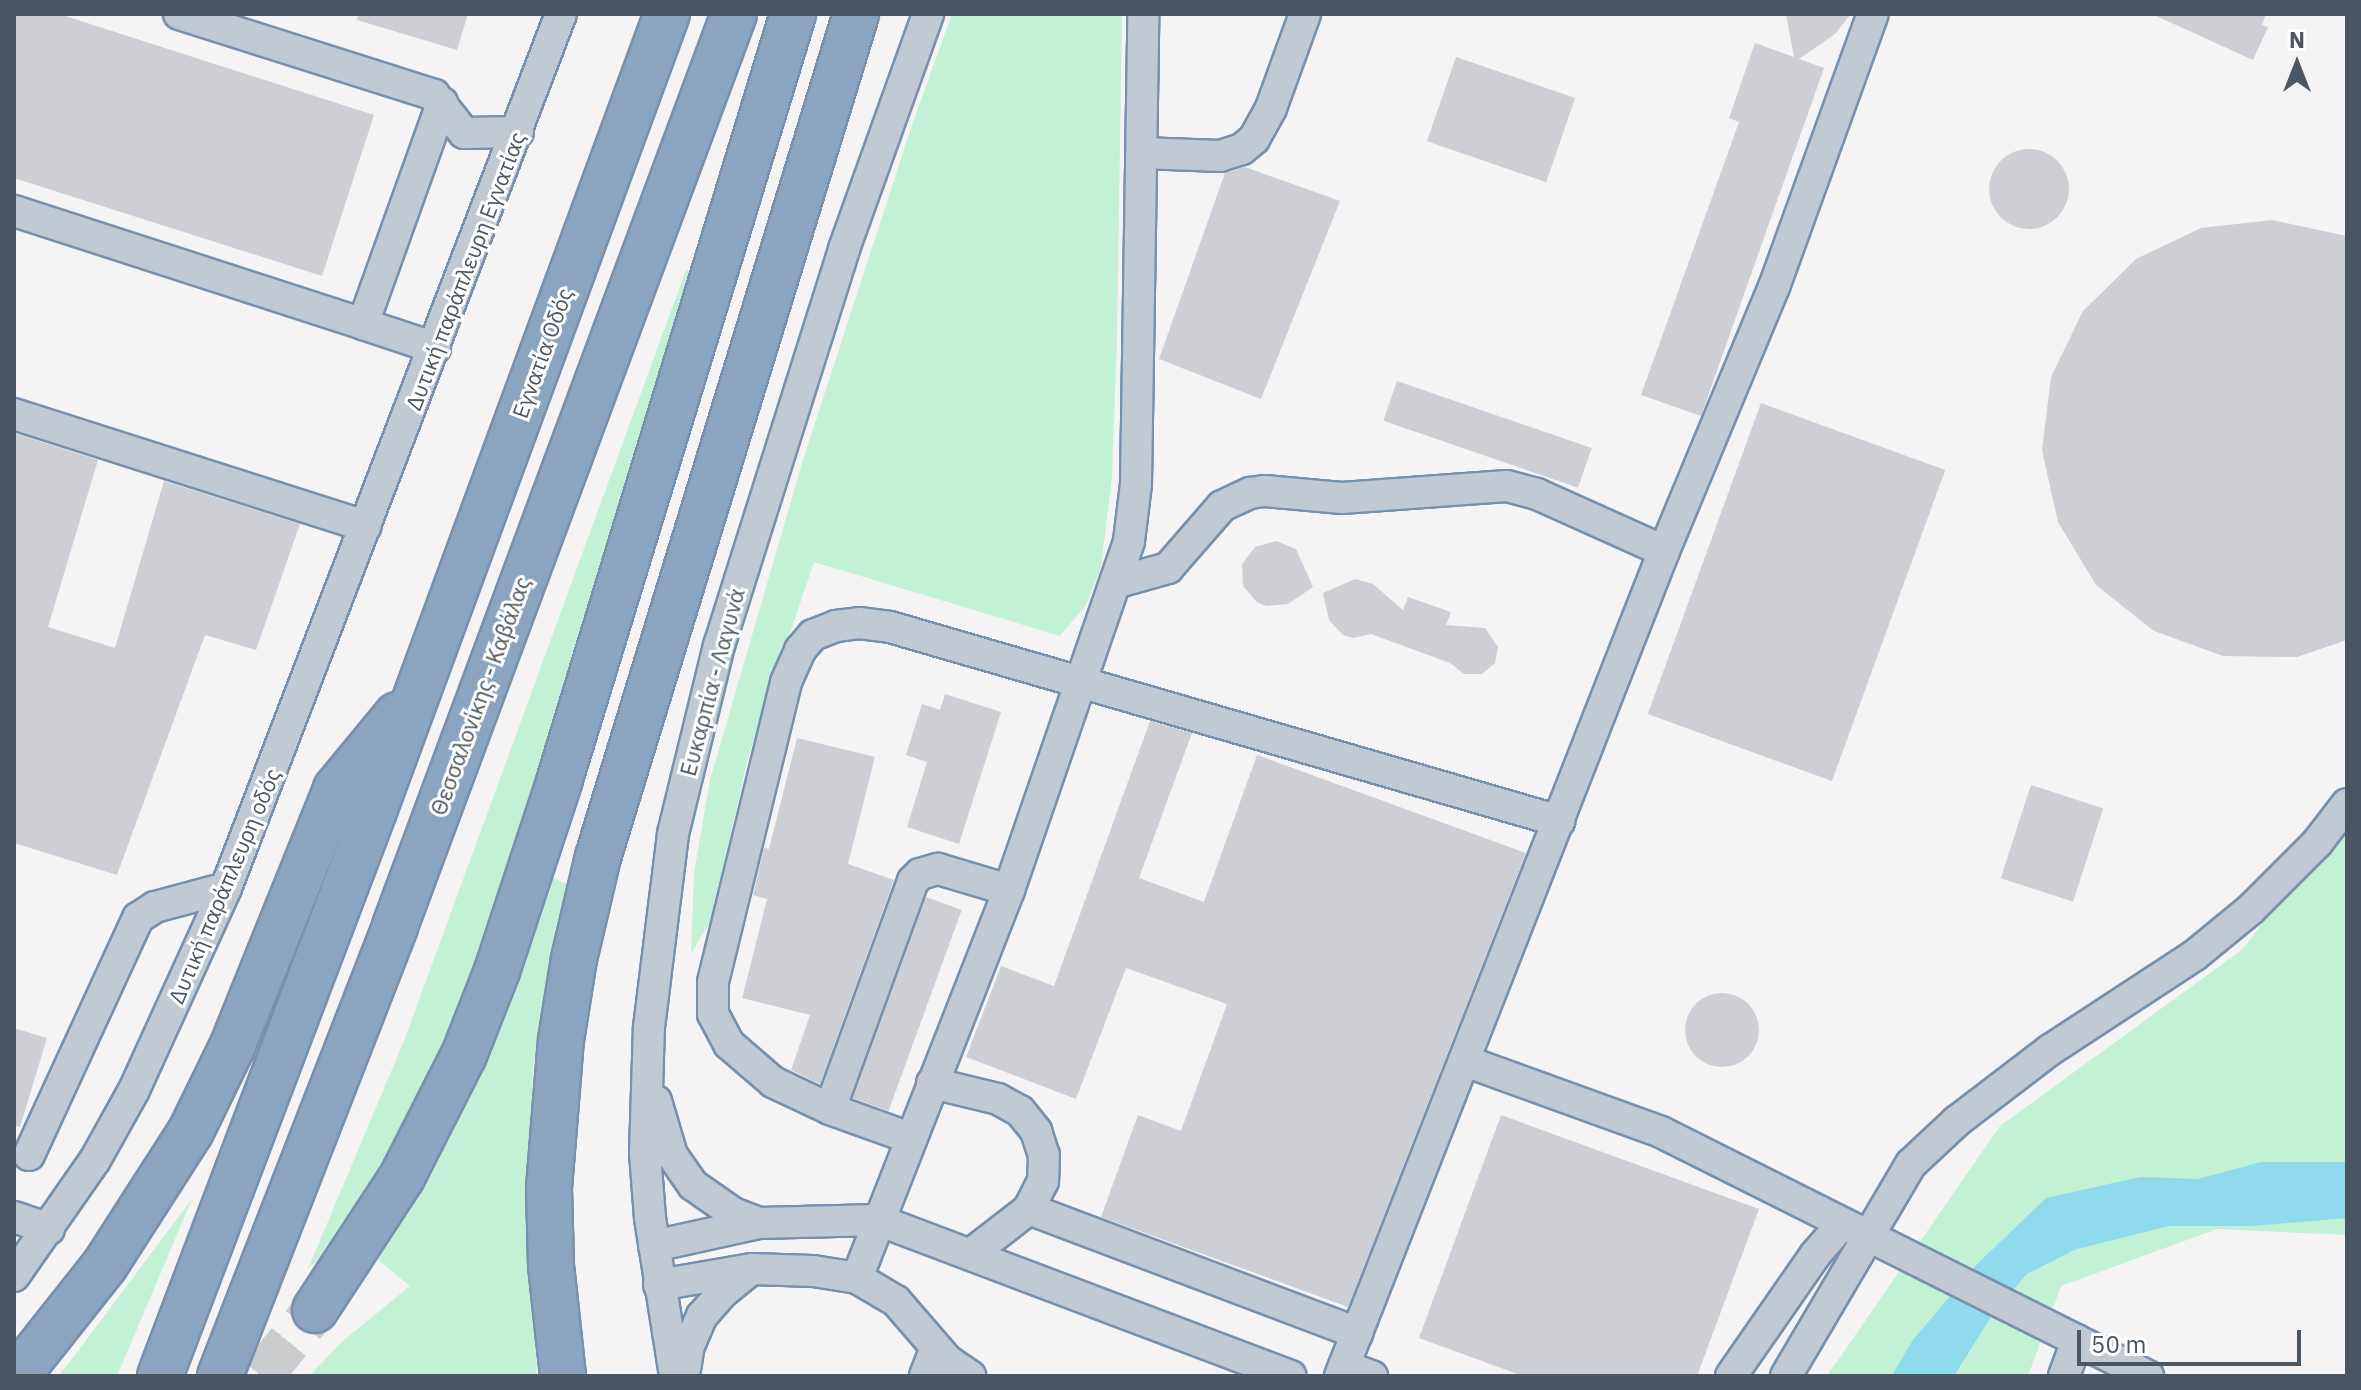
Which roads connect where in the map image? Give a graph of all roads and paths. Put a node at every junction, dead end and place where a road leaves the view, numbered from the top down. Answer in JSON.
{"nodes":[{"id":1,"x":179,"y":14,"type":"edge"},
{"id":2,"x":561,"y":14,"type":"edge"},
{"id":3,"x":667,"y":14,"type":"edge"},
{"id":4,"x":734,"y":14,"type":"edge"},
{"id":5,"x":793,"y":14,"type":"edge"},
{"id":6,"x":856,"y":14,"type":"edge"},
{"id":7,"x":928,"y":14,"type":"edge"},
{"id":8,"x":1143,"y":14,"type":"edge"},
{"id":9,"x":1305,"y":14,"type":"edge"},
{"id":10,"x":1873,"y":14,"type":"edge"},
{"id":11,"x":442,"y":103,"type":"junction"},
{"id":12,"x":518,"y":132,"type":"junction"},
{"id":13,"x":1142,"y":153,"type":"junction"},
{"id":14,"x":14,"y":211,"type":"edge"},
{"id":15,"x":363,"y":324,"type":"junction"},
{"id":16,"x":435,"y":348,"type":"junction"},
{"id":17,"x":14,"y":414,"type":"edge"},
{"id":18,"x":366,"y":526,"type":"junction"},
{"id":19,"x":1664,"y":551,"type":"junction"},
{"id":20,"x":1118,"y":582,"type":"junction"},
{"id":21,"x":1083,"y":683,"type":"junction"},
{"id":22,"x":417,"y":692,"type":"junction"},
{"id":23,"x":2347,"y":804,"type":"edge"},
{"id":24,"x":1559,"y":821,"type":"junction"},
{"id":25,"x":226,"y":888,"type":"junction"},
{"id":26,"x":1009,"y":890,"type":"junction"},
{"id":27,"x":646,"y":1059,"type":"junction"},
{"id":28,"x":1465,"y":1061,"type":"junction"},
{"id":29,"x":932,"y":1083,"type":"junction"},
{"id":30,"x":830,"y":1109,"type":"junction"},
{"id":31,"x":910,"y":1138,"type":"junction"},
{"id":32,"x":29,"y":1155,"type":"dead end"},
{"id":33,"x":1029,"y":1209,"type":"junction"},
{"id":34,"x":14,"y":1217,"type":"edge"},
{"id":35,"x":878,"y":1220,"type":"junction"},
{"id":36,"x":759,"y":1223,"type":"junction"},
{"id":37,"x":1842,"y":1224,"type":"junction"},
{"id":38,"x":49,"y":1229,"type":"junction"},
{"id":39,"x":1870,"y":1238,"type":"junction"},
{"id":40,"x":654,"y":1246,"type":"junction"},
{"id":41,"x":972,"y":1253,"type":"junction"},
{"id":42,"x":752,"y":1269,"type":"junction"},
{"id":43,"x":14,"y":1276,"type":"edge"},
{"id":44,"x":857,"y":1278,"type":"junction"},
{"id":45,"x":659,"y":1285,"type":"junction"},
{"id":46,"x":315,"y":1310,"type":"tunnel mouth"},
{"id":47,"x":1357,"y":1333,"type":"junction"},
{"id":48,"x":2077,"y":1340,"type":"junction"},
{"id":49,"x":931,"y":1362,"type":"edge"},
{"id":50,"x":1352,"y":1373,"type":"edge"},
{"id":51,"x":17,"y":1376,"type":"edge"},
{"id":52,"x":160,"y":1376,"type":"edge"},
{"id":53,"x":220,"y":1376,"type":"edge"},
{"id":54,"x":563,"y":1376,"type":"edge"},
{"id":55,"x":675,"y":1376,"type":"edge"},
{"id":56,"x":684,"y":1376,"type":"edge"},
{"id":57,"x":970,"y":1376,"type":"edge"},
{"id":58,"x":1291,"y":1376,"type":"edge"},
{"id":59,"x":1731,"y":1376,"type":"edge"},
{"id":60,"x":1786,"y":1376,"type":"edge"},
{"id":61,"x":2064,"y":1376,"type":"edge"},
{"id":62,"x":2148,"y":1376,"type":"edge"}],
"edges":[{"from":1,"to":11,"type":"street"},
{"from":2,"to":12,"type":"street","name":"Δυτική παράπλευρη Εγνατίας"},
{"from":3,"to":22,"type":"highway","name":"Εγνατία Οδός"},
{"from":4,"to":53,"type":"highway","name":"Θεσσαλονίκης - Καβάλας"},
{"from":5,"to":46,"type":"highway"},
{"from":6,"to":54,"type":"highway"},
{"from":7,"to":27,"type":"street","name":"Ευκαρπία - Λαγυνά"},
{"from":8,"to":13,"type":"street"},
{"from":9,"to":13,"type":"street"},
{"from":10,"to":19,"type":"street"},
{"from":11,"to":12,"type":"street"},
{"from":11,"to":15,"type":"street"},
{"from":12,"to":16,"type":"street","name":"Δυτική παράπλευρη Εγνατίας"},
{"from":13,"to":20,"type":"street"},
{"from":14,"to":15,"type":"street"},
{"from":15,"to":16,"type":"street"},
{"from":16,"to":18,"type":"street","name":"Δυτική παράπλευρη Εγνατίας"},
{"from":17,"to":18,"type":"street"},
{"from":18,"to":25,"type":"street","name":"Δυτική παράπλευρη οδός"},
{"from":19,"to":20,"type":"street"},
{"from":19,"to":24,"type":"street"},
{"from":20,"to":21,"type":"street"},
{"from":21,"to":24,"type":"street"},
{"from":21,"to":26,"type":"street"},
{"from":21,"to":30,"type":"street"},
{"from":22,"to":51,"type":"highway"},
{"from":22,"to":52,"type":"highway"},
{"from":23,"to":39,"type":"street"},
{"from":24,"to":28,"type":"street"},
{"from":25,"to":32,"type":"street"},
{"from":25,"to":38,"type":"street","name":"Δυτική παράπλευρη οδός"},
{"from":26,"to":29,"type":"street"},
{"from":26,"to":30,"type":"street"},
{"from":27,"to":36,"type":"street"},
{"from":27,"to":40,"type":"street","name":"Ευκαρπία - Λαγυνά"},
{"from":28,"to":37,"type":"street"},
{"from":28,"to":47,"type":"street"},
{"from":29,"to":31,"type":"street"},
{"from":29,"to":33,"type":"street"},
{"from":30,"to":31,"type":"street"},
{"from":31,"to":35,"type":"street"},
{"from":33,"to":41,"type":"street"},
{"from":33,"to":47,"type":"street"},
{"from":34,"to":38,"type":"street"},
{"from":35,"to":36,"type":"street"},
{"from":35,"to":41,"type":"street"},
{"from":35,"to":44,"type":"street"},
{"from":36,"to":40,"type":"street"},
{"from":37,"to":39,"type":"street"},
{"from":37,"to":59,"type":"street"},
{"from":38,"to":43,"type":"street","name":"Δυτική παράπλευρη οδός"},
{"from":39,"to":48,"type":"street"},
{"from":39,"to":60,"type":"street"},
{"from":40,"to":45,"type":"street","name":"Ευκαρπία - Λαγυνά"},
{"from":41,"to":58,"type":"street"},
{"from":42,"to":44,"type":"street"},
{"from":42,"to":45,"type":"street"},
{"from":42,"to":56,"type":"street"},
{"from":44,"to":49,"type":"street"},
{"from":45,"to":55,"type":"street","name":"Ευκαρπία - Λαγυνά"},
{"from":47,"to":50,"type":"street"},
{"from":48,"to":61,"type":"street"},
{"from":48,"to":62,"type":"street"},
{"from":49,"to":57,"type":"street"}]}
